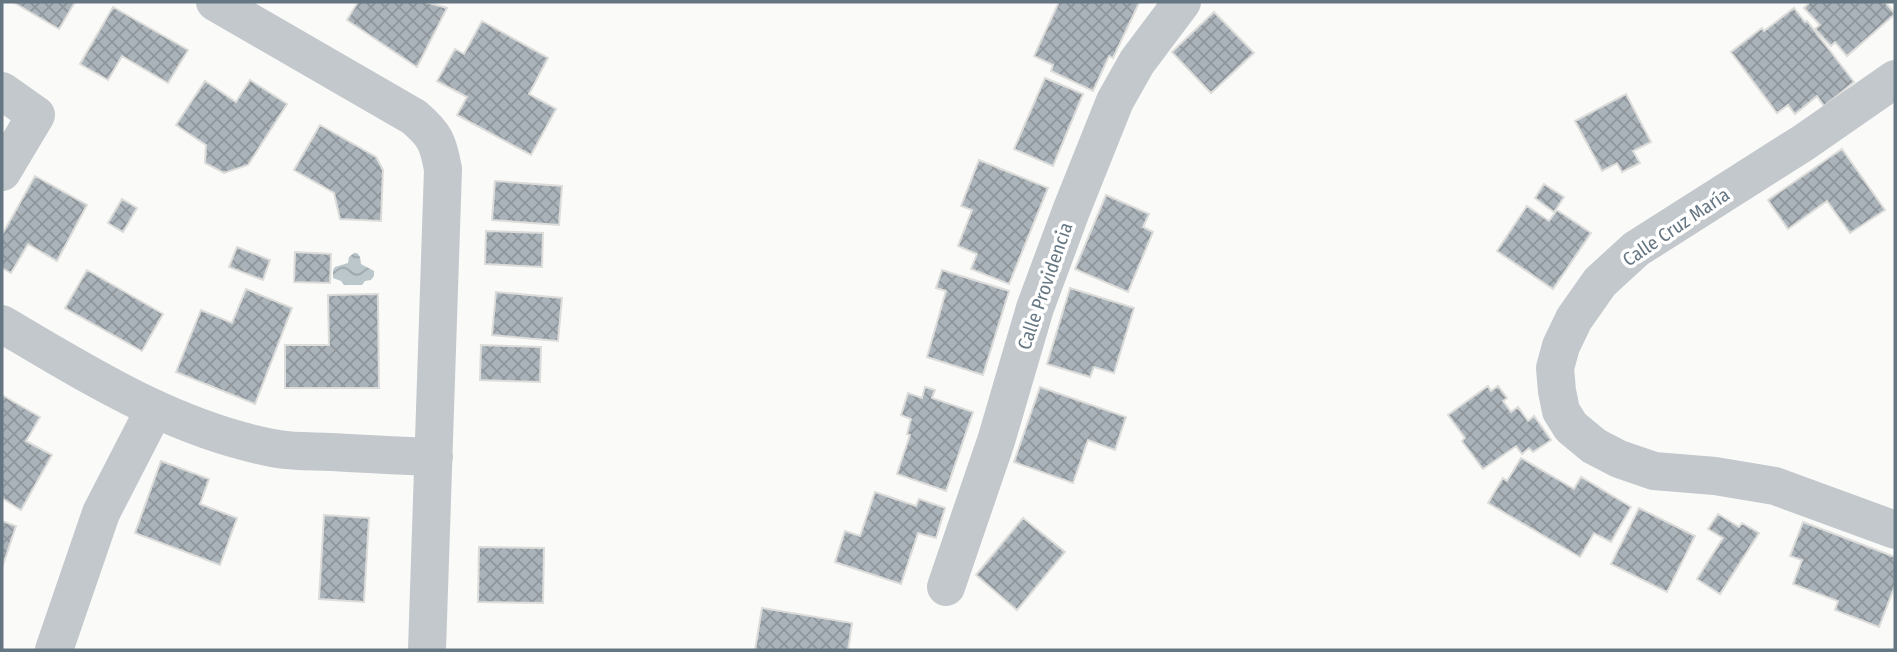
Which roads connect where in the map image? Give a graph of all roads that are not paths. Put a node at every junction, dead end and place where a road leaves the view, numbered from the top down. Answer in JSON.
{"nodes":[{"id":1,"x":215,"y":2,"type":"edge"},
{"id":2,"x":1182,"y":2,"type":"edge"},
{"id":3,"x":1895,"y":79,"type":"edge"},
{"id":4,"x":2,"y":91,"type":"edge"},
{"id":5,"x":2,"y":173,"type":"edge"},
{"id":6,"x":2,"y":324,"type":"edge"},
{"id":7,"x":154,"y":410,"type":"junction"},
{"id":8,"x":434,"y":457,"type":"junction"},
{"id":9,"x":1895,"y":530,"type":"edge"},
{"id":10,"x":946,"y":587,"type":"dead end"},
{"id":11,"x":54,"y":650,"type":"edge"},
{"id":12,"x":426,"y":650,"type":"edge"}],
"edges":[{"from":1,"to":8,"type":"street"},
{"from":2,"to":10,"type":"street","name":"Calle Providencia"},
{"from":3,"to":9,"type":"street","name":"Calle Cruz María"},
{"from":4,"to":5,"type":"street"},
{"from":6,"to":7,"type":"street"},
{"from":7,"to":8,"type":"street"},
{"from":7,"to":11,"type":"street"},
{"from":8,"to":12,"type":"street"}]}
